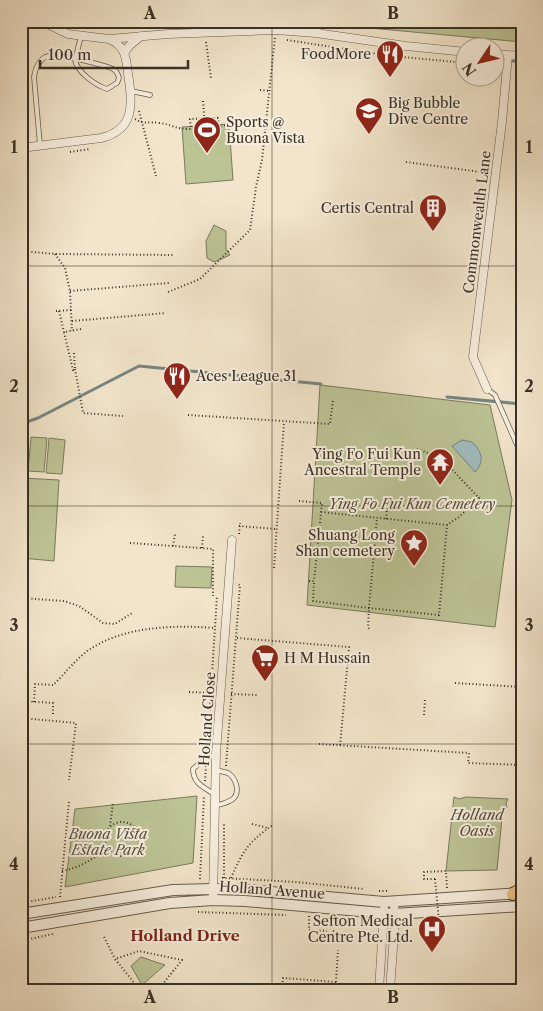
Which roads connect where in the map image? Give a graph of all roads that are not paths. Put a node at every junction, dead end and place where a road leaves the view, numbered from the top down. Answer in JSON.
{"nodes":[{"id":1,"x":42,"y":21,"type":"edge"},
{"id":2,"x":318,"y":21,"type":"edge"},
{"id":3,"x":316,"y":33,"type":"junction"},
{"id":4,"x":81,"y":36,"type":"junction"},
{"id":5,"x":142,"y":36,"type":"junction"},
{"id":6,"x":109,"y":40,"type":"junction"},
{"id":7,"x":456,"y":51,"type":"edge"},
{"id":8,"x":125,"y":52,"type":"junction"},
{"id":9,"x":508,"y":55,"type":"joint"},
{"id":10,"x":522,"y":56,"type":"edge"},
{"id":11,"x":76,"y":60,"type":"junction"},
{"id":12,"x":132,"y":91,"type":"junction"},
{"id":13,"x":150,"y":95,"type":"dead end"},
{"id":14,"x":40,"y":145,"type":"junction"},
{"id":15,"x":21,"y":148,"type":"edge"},
{"id":16,"x":487,"y":389,"type":"joint"},
{"id":17,"x":521,"y":454,"type":"edge"},
{"id":18,"x":522,"y":489,"type":"edge"},
{"id":19,"x":232,"y":540,"type":"dead end"},
{"id":20,"x":216,"y":753,"type":"junction"},
{"id":21,"x":216,"y":770,"type":"junction"},
{"id":22,"x":214,"y":794,"type":"junction"},
{"id":23,"x":214,"y":806,"type":"junction"},
{"id":24,"x":214,"y":889,"type":"junction"},
{"id":25,"x":519,"y":892,"type":"edge"},
{"id":26,"x":282,"y":898,"type":"junction"},
{"id":27,"x":213,"y":900,"type":"junction"},
{"id":28,"x":389,"y":902,"type":"junction"},
{"id":29,"x":522,"y":906,"type":"edge"},
{"id":30,"x":389,"y":913,"type":"junction"},
{"id":31,"x":21,"y":914,"type":"edge"},
{"id":32,"x":21,"y":928,"type":"edge"},
{"id":33,"x":379,"y":990,"type":"edge"},
{"id":34,"x":390,"y":990,"type":"edge"}],
"edges":[{"from":1,"to":4,"type":"street"},
{"from":2,"to":3,"type":"street"},
{"from":3,"to":5,"type":"street"},
{"from":3,"to":7,"type":"street"},
{"from":4,"to":6,"type":"street"},
{"from":4,"to":11,"type":"lane"},
{"from":5,"to":6,"type":"street"},
{"from":5,"to":8,"type":"street"},
{"from":6,"to":8,"type":"street"},
{"from":8,"to":12,"type":"street"},
{"from":9,"to":10,"type":"street"},
{"from":9,"to":16,"type":"street","name":"Commonwealth Lane"},
{"from":11,"to":11,"type":"lane"},
{"from":11,"to":14,"type":"lane"},
{"from":12,"to":13,"type":"lane"},
{"from":12,"to":14,"type":"street"},
{"from":14,"to":15,"type":"street"},
{"from":16,"to":17,"type":"lane"},
{"from":17,"to":18,"type":"lane"},
{"from":19,"to":20,"type":"street","name":"Holland Close"},
{"from":20,"to":21,"type":"street","name":"Holland Close"},
{"from":20,"to":22,"type":"lane"},
{"from":21,"to":22,"type":"street","name":"Holland Close"},
{"from":21,"to":23,"type":"lane"},
{"from":22,"to":23,"type":"street","name":"Holland Close"},
{"from":23,"to":24,"type":"street","name":"Holland Close"},
{"from":24,"to":26,"type":"street","name":"Holland Avenue"},
{"from":24,"to":27,"type":"street","name":"Holland Close"},
{"from":24,"to":31,"type":"street","name":"Holland Avenue"},
{"from":25,"to":28,"type":"street","name":"Holland Avenue"},
{"from":26,"to":27,"type":"street","name":"Holland Avenue"},
{"from":26,"to":28,"type":"street","name":"Holland Avenue"},
{"from":26,"to":30,"type":"street","name":"Holland Avenue"},
{"from":27,"to":32,"type":"street","name":"Holland Avenue"},
{"from":28,"to":30,"type":"street"},
{"from":29,"to":30,"type":"street","name":"Holland Avenue"},
{"from":30,"to":33,"type":"street"},
{"from":30,"to":34,"type":"street"}]}
